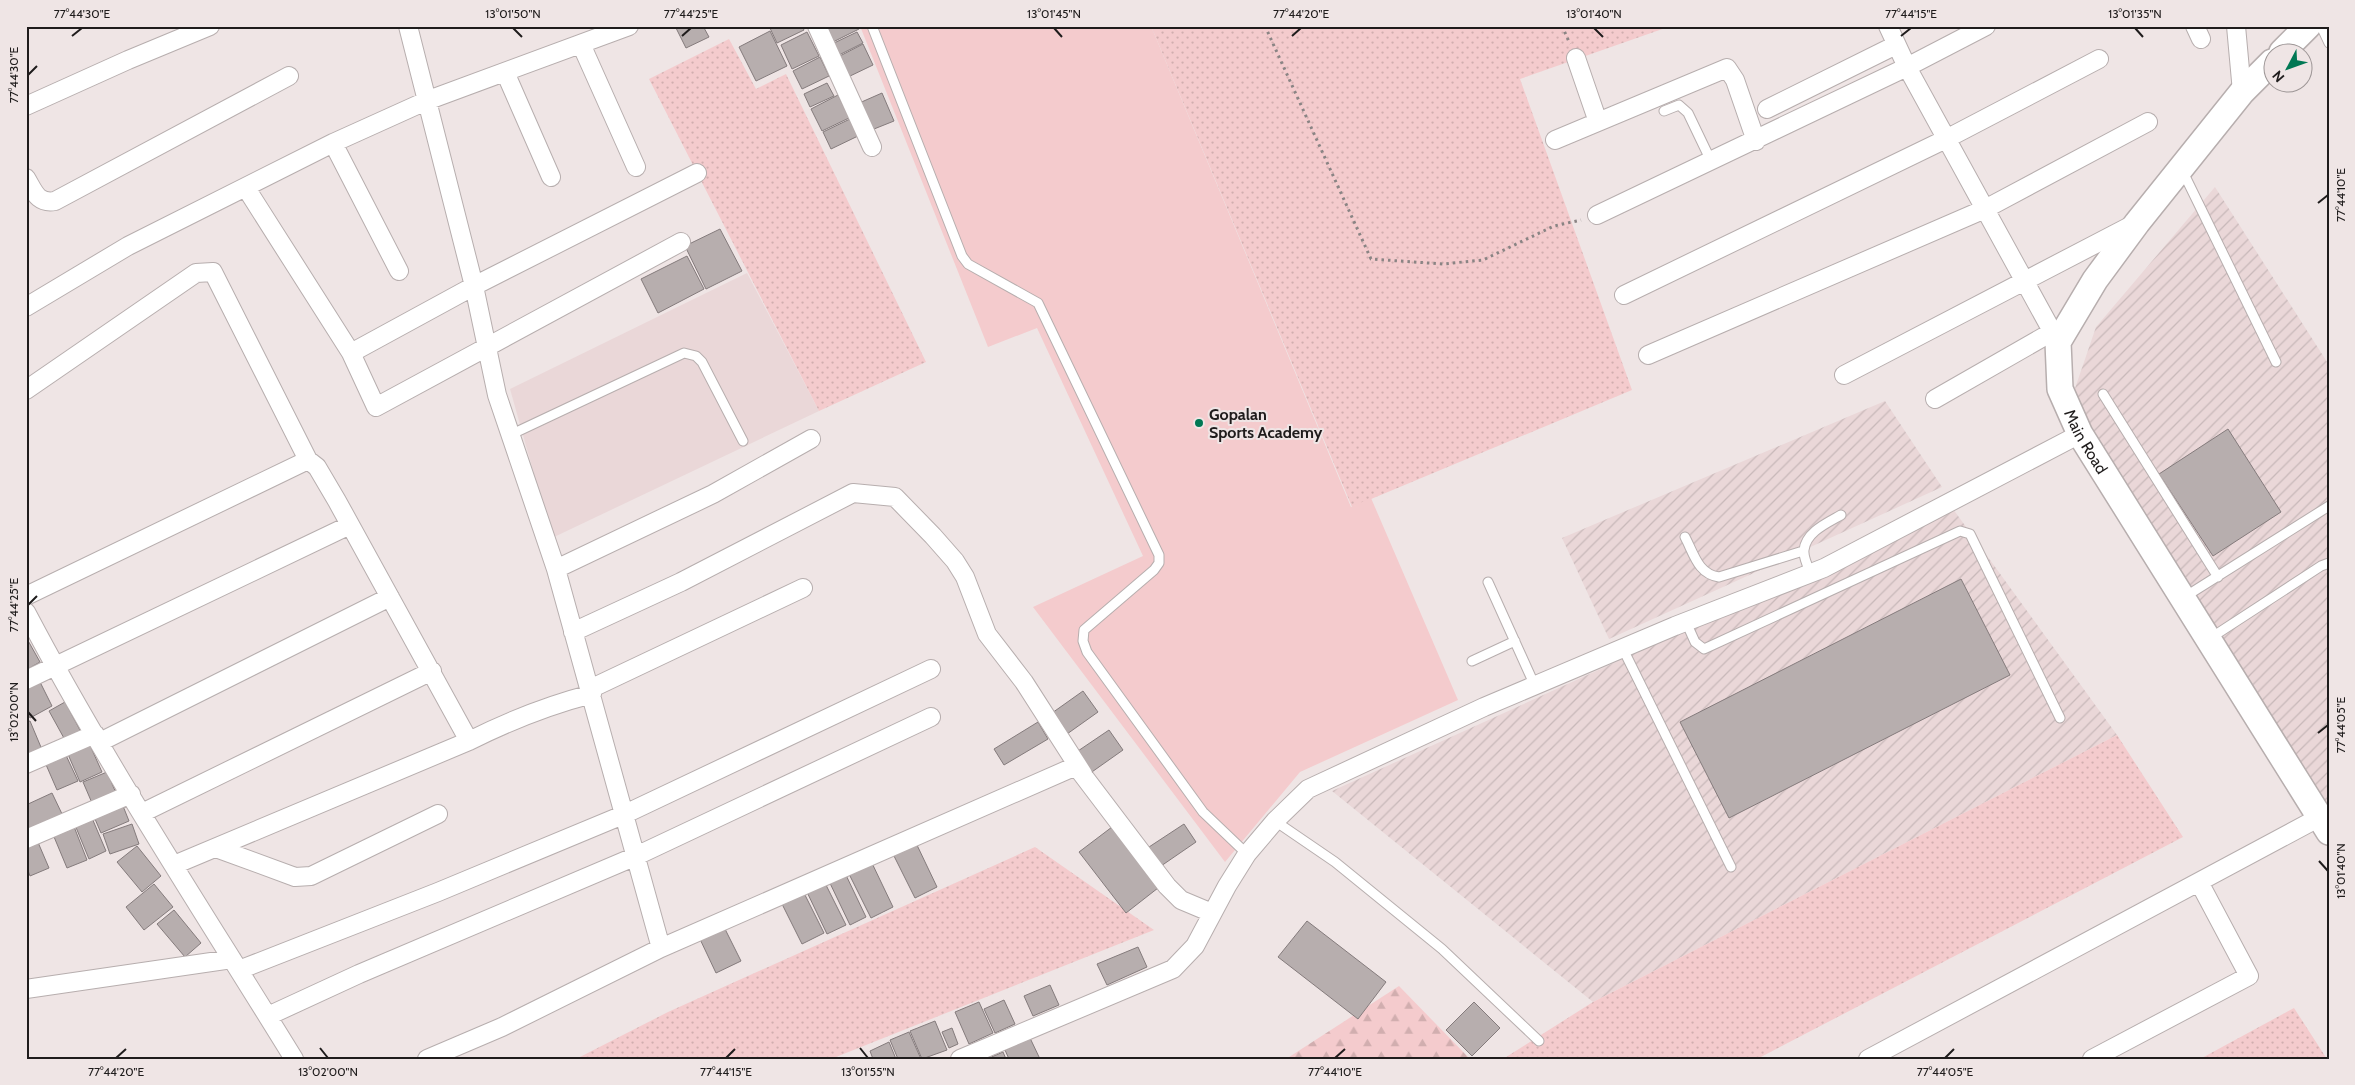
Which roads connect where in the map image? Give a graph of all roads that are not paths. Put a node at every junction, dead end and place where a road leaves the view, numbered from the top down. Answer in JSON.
{"nodes":[{"id":1,"x":210,"y":26,"type":"edge"},
{"id":2,"x":408,"y":26,"type":"edge"},
{"id":3,"x":629,"y":26,"type":"edge"},
{"id":4,"x":817,"y":26,"type":"edge"},
{"id":5,"x":872,"y":26,"type":"edge"},
{"id":6,"x":1888,"y":26,"type":"edge"},
{"id":7,"x":1986,"y":26,"type":"edge"},
{"id":8,"x":2236,"y":26,"type":"edge"},
{"id":9,"x":2308,"y":26,"type":"edge"},
{"id":10,"x":2321,"y":26,"type":"edge"},
{"id":11,"x":2292,"y":42,"type":"edge"},
{"id":12,"x":2329,"y":43,"type":"edge"},
{"id":13,"x":581,"y":44,"type":"junction"},
{"id":14,"x":1896,"y":44,"type":"junction"},
{"id":15,"x":1576,"y":58,"type":"dead end"},
{"id":16,"x":2099,"y":59,"type":"dead end"},
{"id":17,"x":1907,"y":67,"type":"junction"},
{"id":18,"x":505,"y":72,"type":"junction"},
{"id":19,"x":2262,"y":72,"type":"edge"},
{"id":20,"x":289,"y":76,"type":"dead end"},
{"id":21,"x":2242,"y":92,"type":"junction"},
{"id":22,"x":426,"y":101,"type":"junction"},
{"id":23,"x":26,"y":106,"type":"edge"},
{"id":24,"x":1767,"y":109,"type":"dead end"},
{"id":25,"x":1664,"y":111,"type":"dead end"},
{"id":26,"x":1598,"y":122,"type":"junction"},
{"id":27,"x":2148,"y":122,"type":"dead end"},
{"id":28,"x":1946,"y":139,"type":"junction"},
{"id":29,"x":1555,"y":140,"type":"dead end"},
{"id":30,"x":1756,"y":140,"type":"junction"},
{"id":31,"x":333,"y":144,"type":"junction"},
{"id":32,"x":872,"y":147,"type":"dead end"},
{"id":33,"x":1712,"y":161,"type":"junction"},
{"id":34,"x":636,"y":167,"type":"dead end"},
{"id":35,"x":2180,"y":167,"type":"junction"},
{"id":36,"x":697,"y":173,"type":"dead end"},
{"id":37,"x":551,"y":177,"type":"dead end"},
{"id":38,"x":26,"y":178,"type":"edge"},
{"id":39,"x":246,"y":188,"type":"junction"},
{"id":40,"x":1985,"y":209,"type":"junction"},
{"id":41,"x":1597,"y":216,"type":"road end"},
{"id":42,"x":2137,"y":222,"type":"junction"},
{"id":43,"x":681,"y":242,"type":"dead end"},
{"id":44,"x":399,"y":272,"type":"dead end"},
{"id":45,"x":2025,"y":282,"type":"junction"},
{"id":46,"x":474,"y":286,"type":"junction"},
{"id":47,"x":1624,"y":295,"type":"dead end"},
{"id":48,"x":26,"y":307,"type":"edge"},
{"id":49,"x":2055,"y":337,"type":"junction"},
{"id":50,"x":486,"y":348,"type":"junction"},
{"id":51,"x":352,"y":353,"type":"junction"},
{"id":52,"x":1648,"y":356,"type":"dead end"},
{"id":53,"x":2276,"y":362,"type":"dead end"},
{"id":54,"x":1844,"y":375,"type":"dead end"},
{"id":55,"x":26,"y":390,"type":"edge"},
{"id":56,"x":2103,"y":394,"type":"dead end"},
{"id":57,"x":1935,"y":399,"type":"dead end"},
{"id":58,"x":2080,"y":434,"type":"junction"},
{"id":59,"x":510,"y":435,"type":"junction"},
{"id":60,"x":811,"y":438,"type":"dead end"},
{"id":61,"x":743,"y":441,"type":"dead end"},
{"id":62,"x":308,"y":460,"type":"junction"},
{"id":63,"x":2329,"y":506,"type":"edge"},
{"id":64,"x":1841,"y":515,"type":"dead end"},
{"id":65,"x":350,"y":525,"type":"junction"},
{"id":66,"x":1685,"y":537,"type":"dead end"},
{"id":67,"x":1804,"y":552,"type":"junction"},
{"id":68,"x":2329,"y":563,"type":"edge"},
{"id":69,"x":556,"y":570,"type":"junction"},
{"id":70,"x":1811,"y":574,"type":"junction"},
{"id":71,"x":2218,"y":576,"type":"junction"},
{"id":72,"x":1488,"y":582,"type":"dead end"},
{"id":73,"x":803,"y":588,"type":"dead end"},
{"id":74,"x":26,"y":596,"type":"edge"},
{"id":75,"x":390,"y":597,"type":"junction"},
{"id":76,"x":2183,"y":599,"type":"junction"},
{"id":77,"x":26,"y":612,"type":"edge"},
{"id":78,"x":1686,"y":622,"type":"junction"},
{"id":79,"x":573,"y":632,"type":"junction"},
{"id":80,"x":2208,"y":640,"type":"junction"},
{"id":81,"x":1515,"y":641,"type":"junction"},
{"id":82,"x":1623,"y":649,"type":"junction"},
{"id":83,"x":1472,"y":661,"type":"dead end"},
{"id":84,"x":54,"y":665,"type":"junction"},
{"id":85,"x":931,"y":669,"type":"dead end"},
{"id":86,"x":432,"y":671,"type":"junction"},
{"id":87,"x":26,"y":680,"type":"edge"},
{"id":88,"x":1535,"y":686,"type":"junction"},
{"id":89,"x":591,"y":691,"type":"junction"},
{"id":90,"x":931,"y":717,"type":"dead end"},
{"id":91,"x":2060,"y":718,"type":"dead end"},
{"id":92,"x":97,"y":738,"type":"junction"},
{"id":93,"x":469,"y":741,"type":"junction"},
{"id":94,"x":26,"y":764,"type":"edge"},
{"id":95,"x":1083,"y":774,"type":"junction"},
{"id":96,"x":131,"y":794,"type":"junction"},
{"id":97,"x":142,"y":813,"type":"junction"},
{"id":98,"x":438,"y":814,"type":"dead end"},
{"id":99,"x":623,"y":815,"type":"junction"},
{"id":100,"x":1275,"y":821,"type":"junction"},
{"id":101,"x":2324,"y":825,"type":"edge"},
{"id":102,"x":26,"y":839,"type":"edge"},
{"id":103,"x":216,"y":848,"type":"junction"},
{"id":104,"x":1247,"y":854,"type":"junction"},
{"id":105,"x":634,"y":856,"type":"junction"},
{"id":106,"x":174,"y":865,"type":"junction"},
{"id":107,"x":1731,"y":867,"type":"dead end"},
{"id":108,"x":2199,"y":882,"type":"junction"},
{"id":109,"x":1212,"y":913,"type":"junction"},
{"id":110,"x":661,"y":948,"type":"junction"},
{"id":111,"x":236,"y":965,"type":"junction"},
{"id":112,"x":26,"y":989,"type":"edge"},
{"id":113,"x":268,"y":1016,"type":"junction"},
{"id":114,"x":1539,"y":1042,"type":"dead end"},
{"id":115,"x":294,"y":1059,"type":"edge"},
{"id":116,"x":427,"y":1059,"type":"edge"},
{"id":117,"x":960,"y":1059,"type":"edge"},
{"id":118,"x":1868,"y":1059,"type":"edge"},
{"id":119,"x":2092,"y":1059,"type":"edge"}],
"edges":[{"from":1,"to":23,"type":"street"},
{"from":2,"to":22,"type":"street"},
{"from":3,"to":13,"type":"street"},
{"from":4,"to":32,"type":"street"},
{"from":5,"to":104,"type":"lane"},
{"from":6,"to":14,"type":"street"},
{"from":7,"to":17,"type":"street"},
{"from":8,"to":21,"type":"street"},
{"from":9,"to":11,"type":"street"},
{"from":10,"to":12,"type":"lane"},
{"from":13,"to":18,"type":"street"},
{"from":13,"to":34,"type":"street"},
{"from":14,"to":17,"type":"street"},
{"from":14,"to":24,"type":"street"},
{"from":15,"to":26,"type":"street"},
{"from":16,"to":28,"type":"street"},
{"from":17,"to":28,"type":"street"},
{"from":17,"to":30,"type":"street"},
{"from":18,"to":22,"type":"street"},
{"from":18,"to":37,"type":"street"},
{"from":19,"to":21,"type":"street"},
{"from":20,"to":38,"type":"street"},
{"from":21,"to":35,"type":"street"},
{"from":22,"to":31,"type":"street"},
{"from":22,"to":46,"type":"street"},
{"from":25,"to":33,"type":"lane"},
{"from":26,"to":29,"type":"street"},
{"from":26,"to":30,"type":"street"},
{"from":27,"to":40,"type":"street"},
{"from":28,"to":40,"type":"street"},
{"from":28,"to":47,"type":"street"},
{"from":30,"to":33,"type":"street"},
{"from":31,"to":39,"type":"street"},
{"from":31,"to":44,"type":"street"},
{"from":33,"to":41,"type":"street"},
{"from":35,"to":42,"type":"street"},
{"from":35,"to":53,"type":"lane"},
{"from":36,"to":46,"type":"street"},
{"from":39,"to":48,"type":"street"},
{"from":39,"to":51,"type":"street"},
{"from":40,"to":45,"type":"street"},
{"from":40,"to":52,"type":"street"},
{"from":42,"to":45,"type":"street"},
{"from":42,"to":49,"type":"street"},
{"from":43,"to":50,"type":"street"},
{"from":45,"to":49,"type":"street"},
{"from":45,"to":54,"type":"street"},
{"from":46,"to":50,"type":"street"},
{"from":46,"to":51,"type":"street"},
{"from":49,"to":57,"type":"street"},
{"from":49,"to":58,"type":"street","name":"Main Road"},
{"from":50,"to":51,"type":"street"},
{"from":50,"to":59,"type":"street"},
{"from":55,"to":62,"type":"street"},
{"from":56,"to":71,"type":"lane"},
{"from":58,"to":70,"type":"street"},
{"from":58,"to":76,"type":"street","name":"Main Road"},
{"from":59,"to":61,"type":"lane"},
{"from":59,"to":69,"type":"street"},
{"from":60,"to":69,"type":"street"},
{"from":62,"to":65,"type":"street"},
{"from":62,"to":74,"type":"street"},
{"from":63,"to":71,"type":"lane"},
{"from":64,"to":67,"type":"lane"},
{"from":65,"to":75,"type":"street"},
{"from":65,"to":84,"type":"street"},
{"from":66,"to":67,"type":"lane"},
{"from":67,"to":70,"type":"lane"},
{"from":68,"to":80,"type":"lane"},
{"from":69,"to":79,"type":"street"},
{"from":70,"to":78,"type":"street"},
{"from":71,"to":76,"type":"lane"},
{"from":72,"to":81,"type":"lane"},
{"from":73,"to":89,"type":"street"},
{"from":75,"to":86,"type":"street"},
{"from":75,"to":92,"type":"street"},
{"from":76,"to":80,"type":"street","name":"Main Road"},
{"from":77,"to":84,"type":"street"},
{"from":78,"to":82,"type":"street"},
{"from":78,"to":91,"type":"lane"},
{"from":79,"to":89,"type":"street"},
{"from":79,"to":95,"type":"street"},
{"from":80,"to":101,"type":"street","name":"Main Road"},
{"from":81,"to":83,"type":"lane"},
{"from":81,"to":88,"type":"lane"},
{"from":82,"to":88,"type":"street"},
{"from":82,"to":107,"type":"lane"},
{"from":84,"to":87,"type":"street"},
{"from":84,"to":92,"type":"street"},
{"from":85,"to":99,"type":"street"},
{"from":86,"to":93,"type":"street"},
{"from":86,"to":97,"type":"street"},
{"from":88,"to":100,"type":"street"},
{"from":89,"to":93,"type":"street"},
{"from":89,"to":99,"type":"street"},
{"from":90,"to":105,"type":"street"},
{"from":92,"to":94,"type":"street"},
{"from":92,"to":96,"type":"street"},
{"from":93,"to":103,"type":"street"},
{"from":95,"to":109,"type":"street"},
{"from":95,"to":110,"type":"street"},
{"from":96,"to":97,"type":"street"},
{"from":96,"to":102,"type":"street"},
{"from":97,"to":106,"type":"street"},
{"from":98,"to":103,"type":"street"},
{"from":99,"to":105,"type":"street"},
{"from":99,"to":111,"type":"street"},
{"from":100,"to":104,"type":"street"},
{"from":100,"to":114,"type":"lane"},
{"from":101,"to":108,"type":"street"},
{"from":103,"to":106,"type":"street"},
{"from":104,"to":109,"type":"street"},
{"from":105,"to":110,"type":"street"},
{"from":105,"to":113,"type":"street"},
{"from":106,"to":111,"type":"street"},
{"from":108,"to":118,"type":"street"},
{"from":108,"to":119,"type":"street"},
{"from":109,"to":117,"type":"street"},
{"from":110,"to":116,"type":"street"},
{"from":111,"to":112,"type":"street"},
{"from":111,"to":113,"type":"street"},
{"from":113,"to":115,"type":"street"}]}
